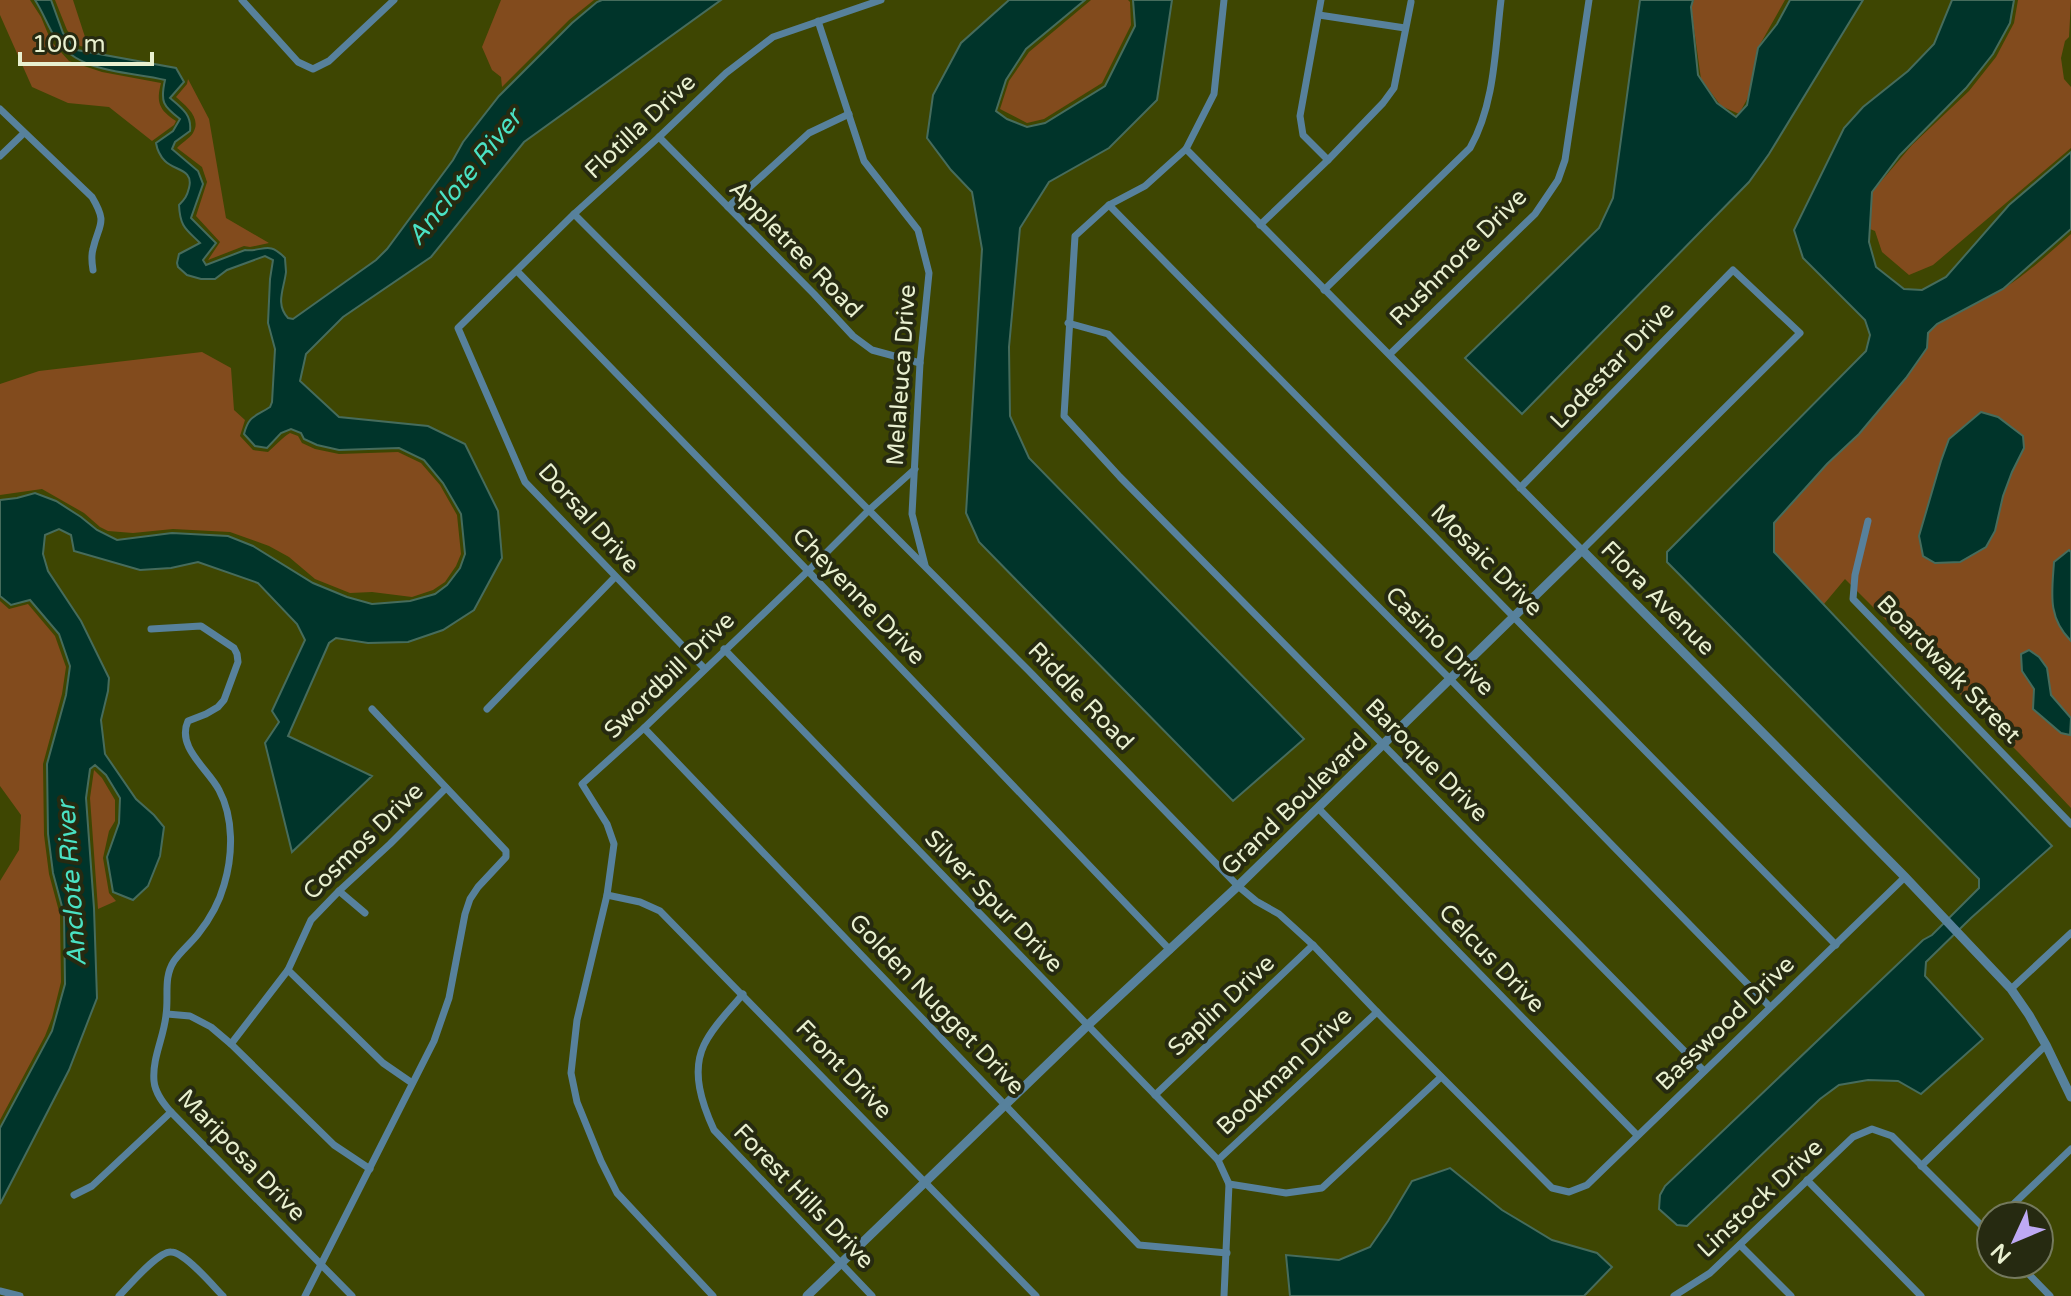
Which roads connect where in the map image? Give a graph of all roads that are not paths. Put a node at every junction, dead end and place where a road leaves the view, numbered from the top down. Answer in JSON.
{"nodes":[{"id":1,"x":242,"y":0,"type":"edge"},
{"id":2,"x":394,"y":0,"type":"edge"},
{"id":3,"x":881,"y":0,"type":"edge"},
{"id":4,"x":1224,"y":0,"type":"edge"},
{"id":5,"x":1321,"y":0,"type":"edge"},
{"id":6,"x":1501,"y":0,"type":"edge"},
{"id":7,"x":1589,"y":0,"type":"edge"},
{"id":8,"x":1411,"y":2,"type":"dead end"},
{"id":9,"x":1319,"y":15,"type":"junction"},
{"id":10,"x":818,"y":21,"type":"junction"},
{"id":11,"x":1405,"y":28,"type":"junction"},
{"id":12,"x":0,"y":109,"type":"edge"},
{"id":13,"x":849,"y":114,"type":"junction"},
{"id":14,"x":24,"y":133,"type":"junction"},
{"id":15,"x":659,"y":137,"type":"junction"},
{"id":16,"x":1186,"y":149,"type":"junction"},
{"id":17,"x":0,"y":156,"type":"edge"},
{"id":18,"x":1328,"y":160,"type":"junction"},
{"id":19,"x":1109,"y":205,"type":"junction"},
{"id":20,"x":728,"y":207,"type":"junction"},
{"id":21,"x":574,"y":214,"type":"junction"},
{"id":22,"x":1260,"y":225,"type":"junction"},
{"id":23,"x":93,"y":270,"type":"dead end"},
{"id":24,"x":1733,"y":270,"type":"joint"},
{"id":25,"x":517,"y":271,"type":"junction"},
{"id":26,"x":1324,"y":290,"type":"junction"},
{"id":27,"x":1068,"y":323,"type":"junction"},
{"id":28,"x":458,"y":328,"type":"joint"},
{"id":29,"x":1390,"y":354,"type":"junction"},
{"id":30,"x":920,"y":363,"type":"junction"},
{"id":31,"x":915,"y":469,"type":"junction"},
{"id":32,"x":1520,"y":488,"type":"junction"},
{"id":33,"x":869,"y":510,"type":"junction"},
{"id":34,"x":1868,"y":521,"type":"dead end"},
{"id":35,"x":1582,"y":550,"type":"junction"},
{"id":36,"x":926,"y":567,"type":"junction"},
{"id":37,"x":808,"y":571,"type":"junction"},
{"id":38,"x":615,"y":577,"type":"junction"},
{"id":39,"x":1514,"y":615,"type":"junction"},
{"id":40,"x":151,"y":629,"type":"dead end"},
{"id":41,"x":724,"y":649,"type":"junction"},
{"id":42,"x":704,"y":668,"type":"junction"},
{"id":43,"x":1449,"y":678,"type":"junction"},
{"id":44,"x":372,"y":709,"type":"dead end"},
{"id":45,"x":487,"y":709,"type":"dead end"},
{"id":46,"x":644,"y":728,"type":"junction"},
{"id":47,"x":1384,"y":745,"type":"junction"},
{"id":48,"x":446,"y":788,"type":"junction"},
{"id":49,"x":1318,"y":808,"type":"junction"},
{"id":50,"x":2071,"y":824,"type":"edge"},
{"id":51,"x":1905,"y":877,"type":"junction"},
{"id":52,"x":1238,"y":886,"type":"junction"},
{"id":53,"x":339,"y":891,"type":"junction"},
{"id":54,"x":607,"y":895,"type":"junction"},
{"id":55,"x":365,"y":913,"type":"dead end"},
{"id":56,"x":2071,"y":933,"type":"edge"},
{"id":57,"x":1313,"y":945,"type":"junction"},
{"id":58,"x":1836,"y":945,"type":"junction"},
{"id":59,"x":1170,"y":950,"type":"junction"},
{"id":60,"x":288,"y":970,"type":"junction"},
{"id":61,"x":2011,"y":989,"type":"junction"},
{"id":62,"x":743,"y":994,"type":"junction"},
{"id":63,"x":1770,"y":1007,"type":"junction"},
{"id":64,"x":1377,"y":1012,"type":"junction"},
{"id":65,"x":167,"y":1014,"type":"junction"},
{"id":66,"x":1087,"y":1026,"type":"junction"},
{"id":67,"x":231,"y":1044,"type":"junction"},
{"id":68,"x":2046,"y":1045,"type":"junction"},
{"id":69,"x":1704,"y":1071,"type":"junction"},
{"id":70,"x":1441,"y":1077,"type":"junction"},
{"id":71,"x":412,"y":1083,"type":"junction"},
{"id":72,"x":1155,"y":1095,"type":"junction"},
{"id":73,"x":2071,"y":1097,"type":"edge"},
{"id":74,"x":1006,"y":1105,"type":"junction"},
{"id":75,"x":171,"y":1112,"type":"junction"},
{"id":76,"x":1637,"y":1135,"type":"junction"},
{"id":77,"x":2071,"y":1149,"type":"edge"},
{"id":78,"x":1218,"y":1160,"type":"junction"},
{"id":79,"x":1921,"y":1166,"type":"junction"},
{"id":80,"x":370,"y":1169,"type":"junction"},
{"id":81,"x":1807,"y":1180,"type":"junction"},
{"id":82,"x":926,"y":1182,"type":"junction"},
{"id":83,"x":1229,"y":1184,"type":"junction"},
{"id":84,"x":1569,"y":1192,"type":"joint"},
{"id":85,"x":74,"y":1195,"type":"dead end"},
{"id":86,"x":2018,"y":1200,"type":"edge"},
{"id":87,"x":1975,"y":1217,"type":"edge"},
{"id":88,"x":1740,"y":1245,"type":"junction"},
{"id":89,"x":1227,"y":1253,"type":"junction"},
{"id":90,"x":321,"y":1263,"type":"junction"},
{"id":91,"x":841,"y":1265,"type":"junction"},
{"id":92,"x":2034,"y":1280,"type":"edge"},
{"id":93,"x":0,"y":1291,"type":"edge"},
{"id":94,"x":20,"y":1296,"type":"edge"},
{"id":95,"x":119,"y":1296,"type":"edge"},
{"id":96,"x":223,"y":1296,"type":"edge"},
{"id":97,"x":305,"y":1296,"type":"edge"},
{"id":98,"x":352,"y":1296,"type":"edge"},
{"id":99,"x":713,"y":1296,"type":"edge"},
{"id":100,"x":807,"y":1296,"type":"edge"},
{"id":101,"x":872,"y":1296,"type":"edge"},
{"id":102,"x":1036,"y":1296,"type":"edge"},
{"id":103,"x":1224,"y":1296,"type":"edge"},
{"id":104,"x":1674,"y":1296,"type":"edge"},
{"id":105,"x":1791,"y":1296,"type":"edge"},
{"id":106,"x":1921,"y":1296,"type":"edge"},
{"id":107,"x":2050,"y":1296,"type":"edge"}],
"edges":[{"from":1,"to":2,"type":"street"},
{"from":3,"to":10,"type":"street","name":"Flotilla Drive"},
{"from":4,"to":16,"type":"street"},
{"from":5,"to":9,"type":"street"},
{"from":6,"to":26,"type":"street"},
{"from":7,"to":29,"type":"street","name":"Rushmore Drive"},
{"from":8,"to":11,"type":"street"},
{"from":9,"to":11,"type":"street"},
{"from":9,"to":18,"type":"street"},
{"from":10,"to":13,"type":"street","name":"Melaleuca Drive"},
{"from":10,"to":15,"type":"street","name":"Flotilla Drive"},
{"from":11,"to":18,"type":"street"},
{"from":12,"to":14,"type":"street"},
{"from":13,"to":20,"type":"street"},
{"from":13,"to":30,"type":"street","name":"Melaleuca Drive"},
{"from":14,"to":17,"type":"street"},
{"from":14,"to":23,"type":"street"},
{"from":15,"to":20,"type":"street","name":"Appletree Road"},
{"from":15,"to":21,"type":"street","name":"Flotilla Drive"},
{"from":16,"to":19,"type":"street","name":"Baroque Drive"},
{"from":16,"to":22,"type":"street","name":"Flora Avenue"},
{"from":18,"to":22,"type":"street"},
{"from":19,"to":27,"type":"street","name":"Baroque Drive"},
{"from":19,"to":39,"type":"street","name":"Mosaic Drive"},
{"from":20,"to":30,"type":"street","name":"Appletree Road"},
{"from":21,"to":25,"type":"street","name":"Flotilla Drive"},
{"from":21,"to":33,"type":"street","name":"Riddle Road"},
{"from":22,"to":26,"type":"street","name":"Flora Avenue"},
{"from":24,"to":32,"type":"street","name":"Lodestar Drive"},
{"from":24,"to":35,"type":"street","name":"Grand Boulevard"},
{"from":25,"to":28,"type":"street","name":"Flotilla Drive"},
{"from":25,"to":37,"type":"street","name":"Cheyenne Drive"},
{"from":26,"to":29,"type":"street","name":"Flora Avenue"},
{"from":27,"to":43,"type":"street","name":"Casino Drive"},
{"from":27,"to":47,"type":"street","name":"Baroque Drive"},
{"from":28,"to":38,"type":"street","name":"Dorsal Drive"},
{"from":29,"to":32,"type":"street","name":"Flora Avenue"},
{"from":30,"to":31,"type":"street","name":"Melaleuca Drive"},
{"from":31,"to":33,"type":"street","name":"Swordbill Drive"},
{"from":31,"to":36,"type":"street","name":"Melaleuca Drive"},
{"from":32,"to":35,"type":"street","name":"Flora Avenue"},
{"from":33,"to":36,"type":"street","name":"Riddle Road"},
{"from":33,"to":37,"type":"street","name":"Swordbill Drive"},
{"from":34,"to":50,"type":"street","name":"Boardwalk Street"},
{"from":35,"to":39,"type":"street","name":"Grand Boulevard"},
{"from":35,"to":51,"type":"street","name":"Flora Avenue"},
{"from":36,"to":52,"type":"street","name":"Riddle Road"},
{"from":37,"to":41,"type":"street","name":"Swordbill Drive"},
{"from":37,"to":59,"type":"street","name":"Cheyenne Drive"},
{"from":38,"to":42,"type":"street","name":"Dorsal Drive"},
{"from":38,"to":45,"type":"street"},
{"from":39,"to":43,"type":"street","name":"Grand Boulevard"},
{"from":39,"to":58,"type":"street","name":"Mosaic Drive"},
{"from":40,"to":65,"type":"street","name":"Mariposa Drive"},
{"from":41,"to":42,"type":"street","name":"Swordbill Drive"},
{"from":41,"to":66,"type":"street","name":"Silver Spur Drive"},
{"from":42,"to":46,"type":"street","name":"Swordbill Drive"},
{"from":43,"to":47,"type":"street","name":"Grand Boulevard"},
{"from":43,"to":63,"type":"street","name":"Casino Drive"},
{"from":44,"to":48,"type":"street"},
{"from":46,"to":54,"type":"street","name":"Swordbill Drive"},
{"from":46,"to":74,"type":"street","name":"Golden Nugget Drive"},
{"from":47,"to":49,"type":"street","name":"Grand Boulevard"},
{"from":47,"to":69,"type":"street","name":"Baroque Drive"},
{"from":48,"to":53,"type":"street","name":"Cosmos Drive"},
{"from":48,"to":71,"type":"street"},
{"from":49,"to":52,"type":"street","name":"Grand Boulevard"},
{"from":49,"to":76,"type":"street","name":"Celcus Drive"},
{"from":51,"to":58,"type":"street","name":"Basswood Drive"},
{"from":51,"to":61,"type":"street","name":"Flora Avenue"},
{"from":52,"to":57,"type":"street","name":"Riddle Road"},
{"from":52,"to":59,"type":"street","name":"Grand Boulevard"},
{"from":53,"to":55,"type":"street"},
{"from":53,"to":60,"type":"street","name":"Cosmos Drive"},
{"from":54,"to":62,"type":"street","name":"Front Drive"},
{"from":54,"to":99,"type":"street"},
{"from":56,"to":61,"type":"street"},
{"from":57,"to":64,"type":"street","name":"Riddle Road"},
{"from":57,"to":72,"type":"street","name":"Saplin Drive"},
{"from":58,"to":63,"type":"street","name":"Basswood Drive"},
{"from":59,"to":66,"type":"street","name":"Grand Boulevard"},
{"from":60,"to":67,"type":"street","name":"Cosmos Drive"},
{"from":60,"to":71,"type":"street"},
{"from":61,"to":68,"type":"street","name":"Flora Avenue"},
{"from":62,"to":82,"type":"street","name":"Front Drive"},
{"from":62,"to":91,"type":"street","name":"Forest Hills Drive"},
{"from":63,"to":69,"type":"street","name":"Basswood Drive"},
{"from":64,"to":70,"type":"street","name":"Riddle Road"},
{"from":64,"to":78,"type":"street","name":"Bookman Drive"},
{"from":65,"to":67,"type":"street"},
{"from":65,"to":75,"type":"street","name":"Mariposa Drive"},
{"from":66,"to":72,"type":"street","name":"Silver Spur Drive"},
{"from":66,"to":74,"type":"street","name":"Grand Boulevard"},
{"from":67,"to":80,"type":"street"},
{"from":68,"to":73,"type":"street","name":"Flora Avenue"},
{"from":68,"to":79,"type":"street"},
{"from":69,"to":76,"type":"street","name":"Basswood Drive"},
{"from":70,"to":83,"type":"street"},
{"from":70,"to":84,"type":"street","name":"Riddle Road"},
{"from":71,"to":80,"type":"street"},
{"from":72,"to":78,"type":"street","name":"Silver Spur Drive"},
{"from":74,"to":82,"type":"street","name":"Grand Boulevard"},
{"from":74,"to":89,"type":"street","name":"Golden Nugget Drive"},
{"from":75,"to":85,"type":"street"},
{"from":75,"to":90,"type":"street","name":"Mariposa Drive"},
{"from":76,"to":84,"type":"street","name":"Basswood Drive"},
{"from":77,"to":86,"type":"street"},
{"from":78,"to":83,"type":"street","name":"Silver Spur Drive"},
{"from":79,"to":81,"type":"street","name":"Linstock Drive"},
{"from":79,"to":87,"type":"street"},
{"from":80,"to":90,"type":"street"},
{"from":81,"to":88,"type":"street","name":"Linstock Drive"},
{"from":81,"to":106,"type":"street"},
{"from":82,"to":91,"type":"street","name":"Grand Boulevard"},
{"from":82,"to":102,"type":"street","name":"Front Drive"},
{"from":83,"to":89,"type":"street"},
{"from":88,"to":104,"type":"street","name":"Linstock Drive"},
{"from":88,"to":105,"type":"street"},
{"from":89,"to":103,"type":"street"},
{"from":90,"to":97,"type":"street"},
{"from":90,"to":98,"type":"street","name":"Mariposa Drive"},
{"from":91,"to":100,"type":"street","name":"Grand Boulevard"},
{"from":91,"to":101,"type":"street","name":"Forest Hills Drive"},
{"from":92,"to":107,"type":"street"},
{"from":93,"to":94,"type":"street"},
{"from":95,"to":96,"type":"street"}]}
